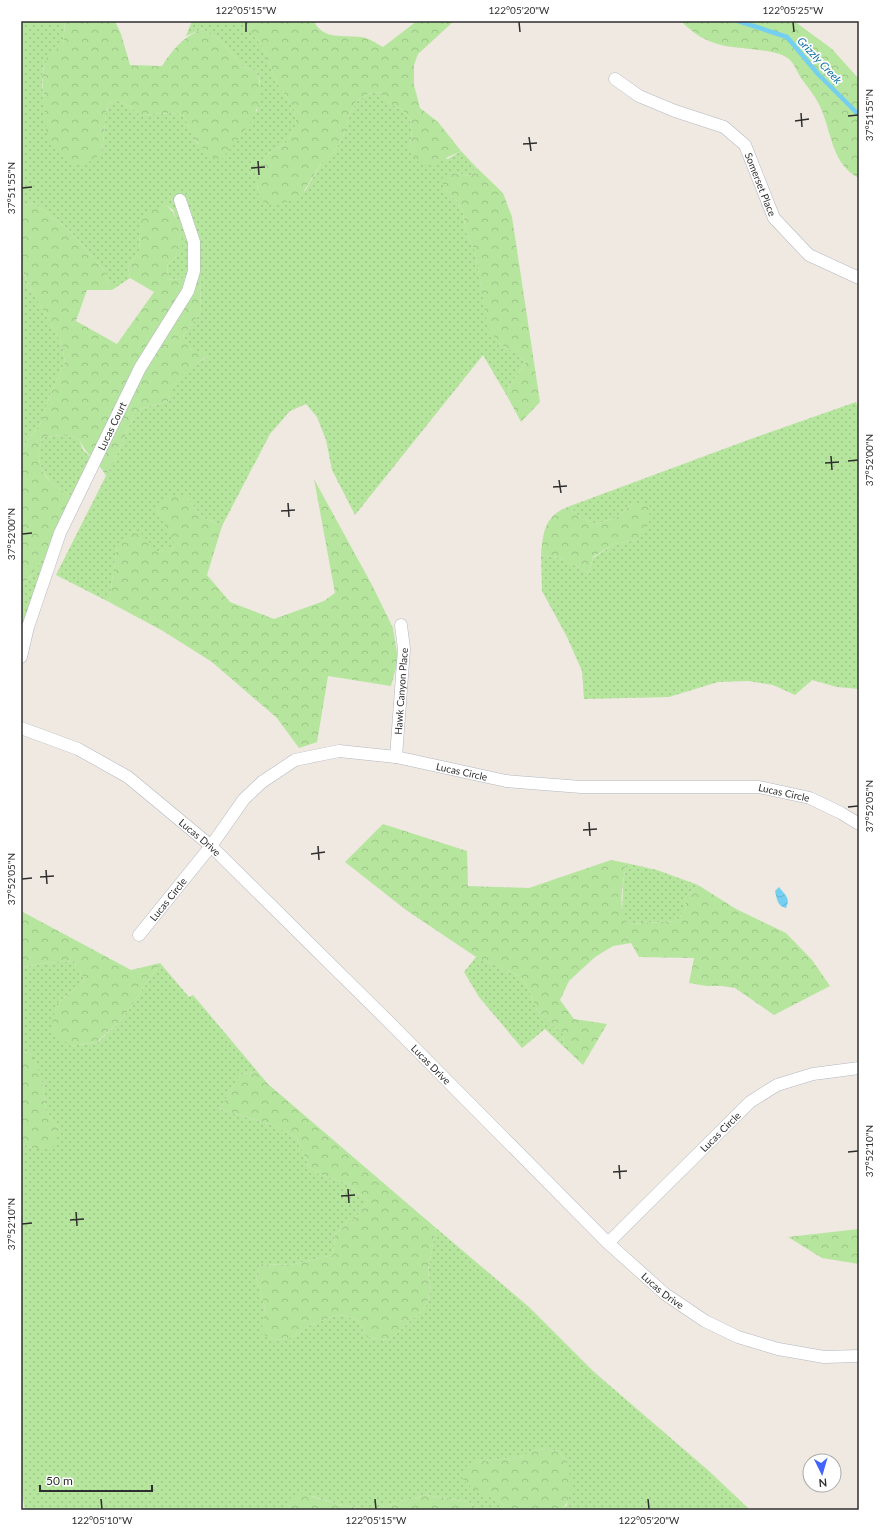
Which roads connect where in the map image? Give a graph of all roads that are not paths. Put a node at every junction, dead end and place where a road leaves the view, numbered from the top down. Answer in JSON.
{"nodes":[{"id":1,"x":615,"y":79,"type":"dead end"},
{"id":2,"x":180,"y":200,"type":"dead end"},
{"id":3,"x":859,"y":278,"type":"edge"},
{"id":4,"x":401,"y":625,"type":"dead end"},
{"id":5,"x":21,"y":657,"type":"edge"},
{"id":6,"x":21,"y":728,"type":"edge"},
{"id":7,"x":396,"y":756,"type":"junction"},
{"id":8,"x":859,"y":824,"type":"edge"},
{"id":9,"x":211,"y":846,"type":"junction"},
{"id":10,"x":138,"y":935,"type":"dead end"},
{"id":11,"x":859,"y":1068,"type":"edge"},
{"id":12,"x":608,"y":1243,"type":"junction"},
{"id":13,"x":859,"y":1356,"type":"edge"}],
"edges":[{"from":1,"to":3,"type":"street","name":"Somerset Place"},
{"from":2,"to":5,"type":"street","name":"Lucas Court"},
{"from":4,"to":7,"type":"street","name":"Hawk Canyon Place"},
{"from":6,"to":9,"type":"street","name":"Lucas Drive"},
{"from":7,"to":8,"type":"street","name":"Lucas Circle"},
{"from":7,"to":9,"type":"street","name":"Lucas Circle"},
{"from":9,"to":10,"type":"street","name":"Lucas Circle"},
{"from":9,"to":12,"type":"street","name":"Lucas Drive"},
{"from":11,"to":12,"type":"street","name":"Lucas Circle"},
{"from":12,"to":13,"type":"street","name":"Lucas Drive"}]}
